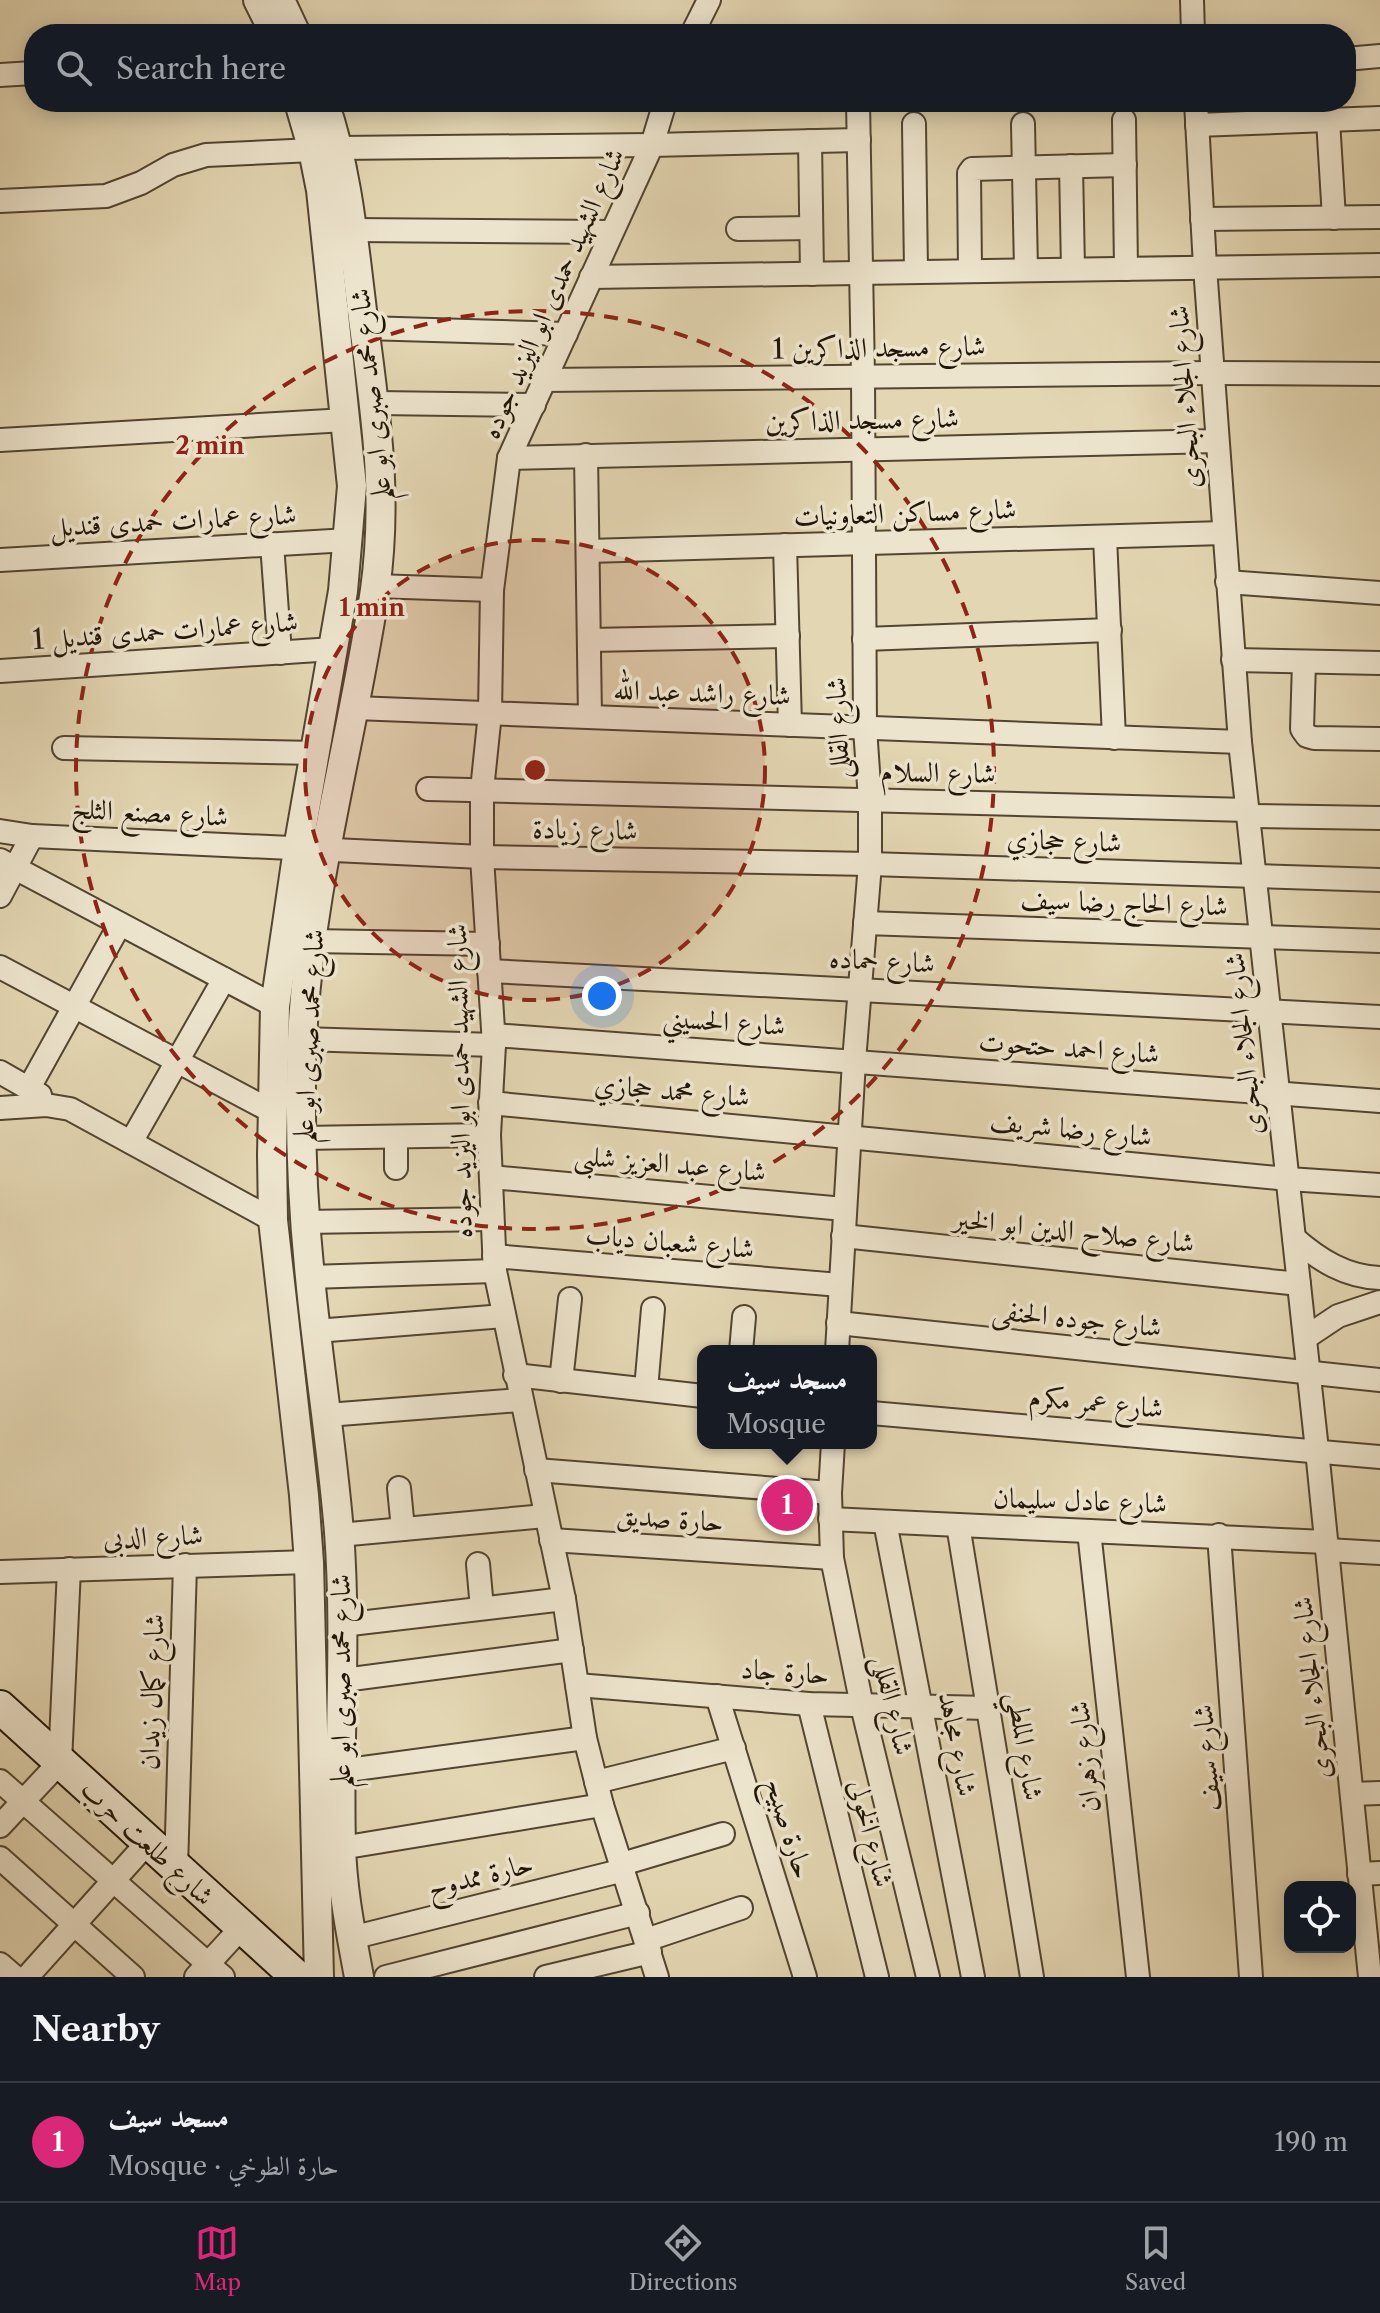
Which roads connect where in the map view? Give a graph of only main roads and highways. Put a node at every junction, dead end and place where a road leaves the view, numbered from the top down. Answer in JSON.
{"nodes":[{"id":1,"x":0,"y":1707,"type":"edge"},
{"id":2,"x":297,"y":1977,"type":"edge"},
{"id":3,"x":309,"y":1977,"type":"edge"}],
"edges":[{"from":1,"to":2,"type":"main road","name":"شارع طلعت حرب"},
{"from":2,"to":3,"type":"main road","name":"شارع طلعت حرب"}]}
